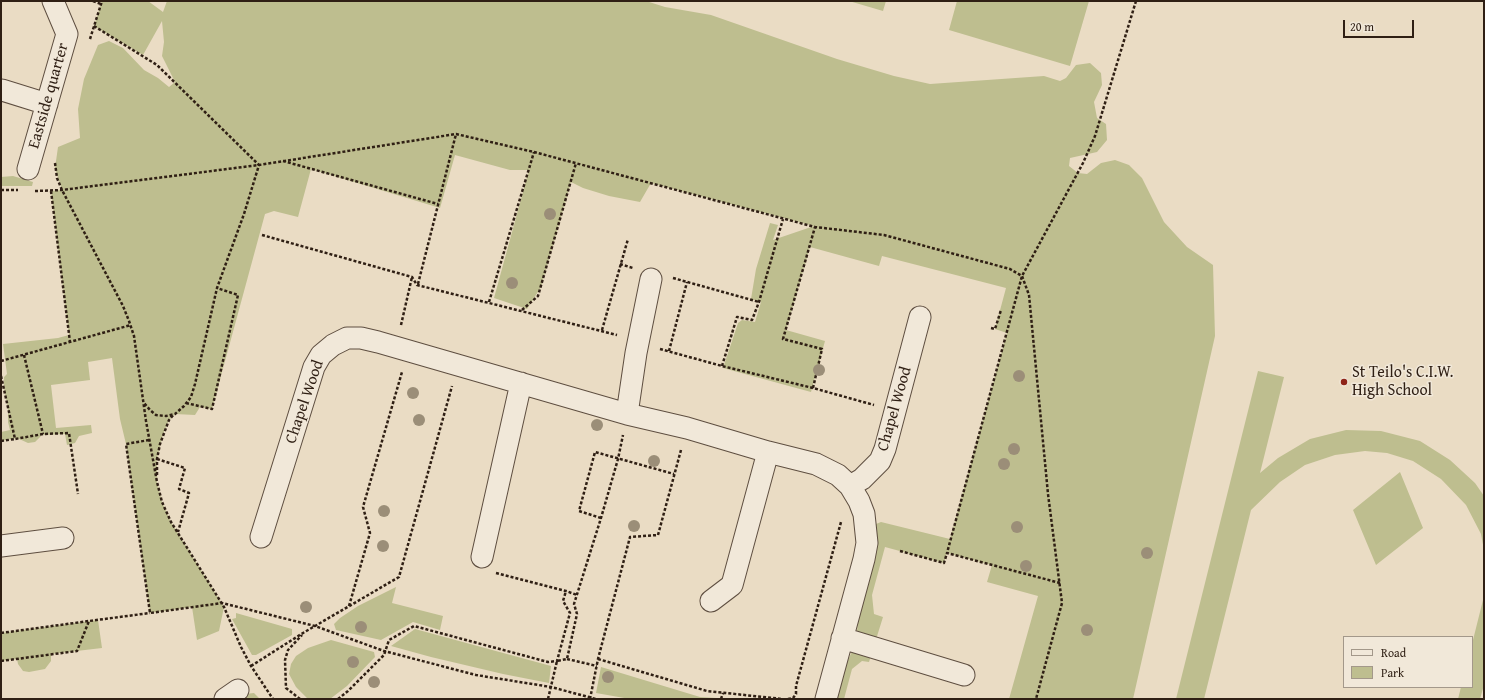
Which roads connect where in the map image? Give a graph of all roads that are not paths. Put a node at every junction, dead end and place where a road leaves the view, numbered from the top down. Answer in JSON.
{"nodes":[{"id":1,"x":53,"y":1,"type":"edge"},
{"id":2,"x":2,"y":90,"type":"edge"},
{"id":3,"x":47,"y":104,"type":"junction"},
{"id":4,"x":28,"y":169,"type":"dead end"},
{"id":5,"x":652,"y":275,"type":"road end"},
{"id":6,"x":920,"y":318,"type":"dead end"},
{"id":7,"x":521,"y":383,"type":"junction"},
{"id":8,"x":627,"y":414,"type":"junction"},
{"id":9,"x":768,"y":452,"type":"junction"},
{"id":10,"x":850,"y":486,"type":"junction"},
{"id":11,"x":261,"y":537,"type":"dead end"},
{"id":12,"x":63,"y":538,"type":"dead end"},
{"id":13,"x":1,"y":546,"type":"edge"},
{"id":14,"x":487,"y":564,"type":"road end"},
{"id":15,"x":711,"y":601,"type":"dead end"},
{"id":16,"x":842,"y":638,"type":"junction"},
{"id":17,"x":964,"y":675,"type":"dead end"},
{"id":18,"x":826,"y":699,"type":"edge"}],
"edges":[{"from":1,"to":3,"type":"street","name":"Eastside quarter"},
{"from":2,"to":3,"type":"street"},
{"from":3,"to":4,"type":"street","name":"Eastside quarter"},
{"from":5,"to":8,"type":"street"},
{"from":6,"to":10,"type":"street","name":"Chapel Wood"},
{"from":7,"to":8,"type":"street","name":"Chapel Wood"},
{"from":7,"to":11,"type":"street","name":"Chapel Wood"},
{"from":7,"to":14,"type":"street"},
{"from":8,"to":9,"type":"street","name":"Chapel Wood"},
{"from":9,"to":10,"type":"street","name":"Chapel Wood"},
{"from":9,"to":15,"type":"street"},
{"from":10,"to":16,"type":"street","name":"Chapel Wood"},
{"from":12,"to":13,"type":"street"},
{"from":16,"to":17,"type":"street"},
{"from":16,"to":18,"type":"street","name":"Chapel Wood"}]}
